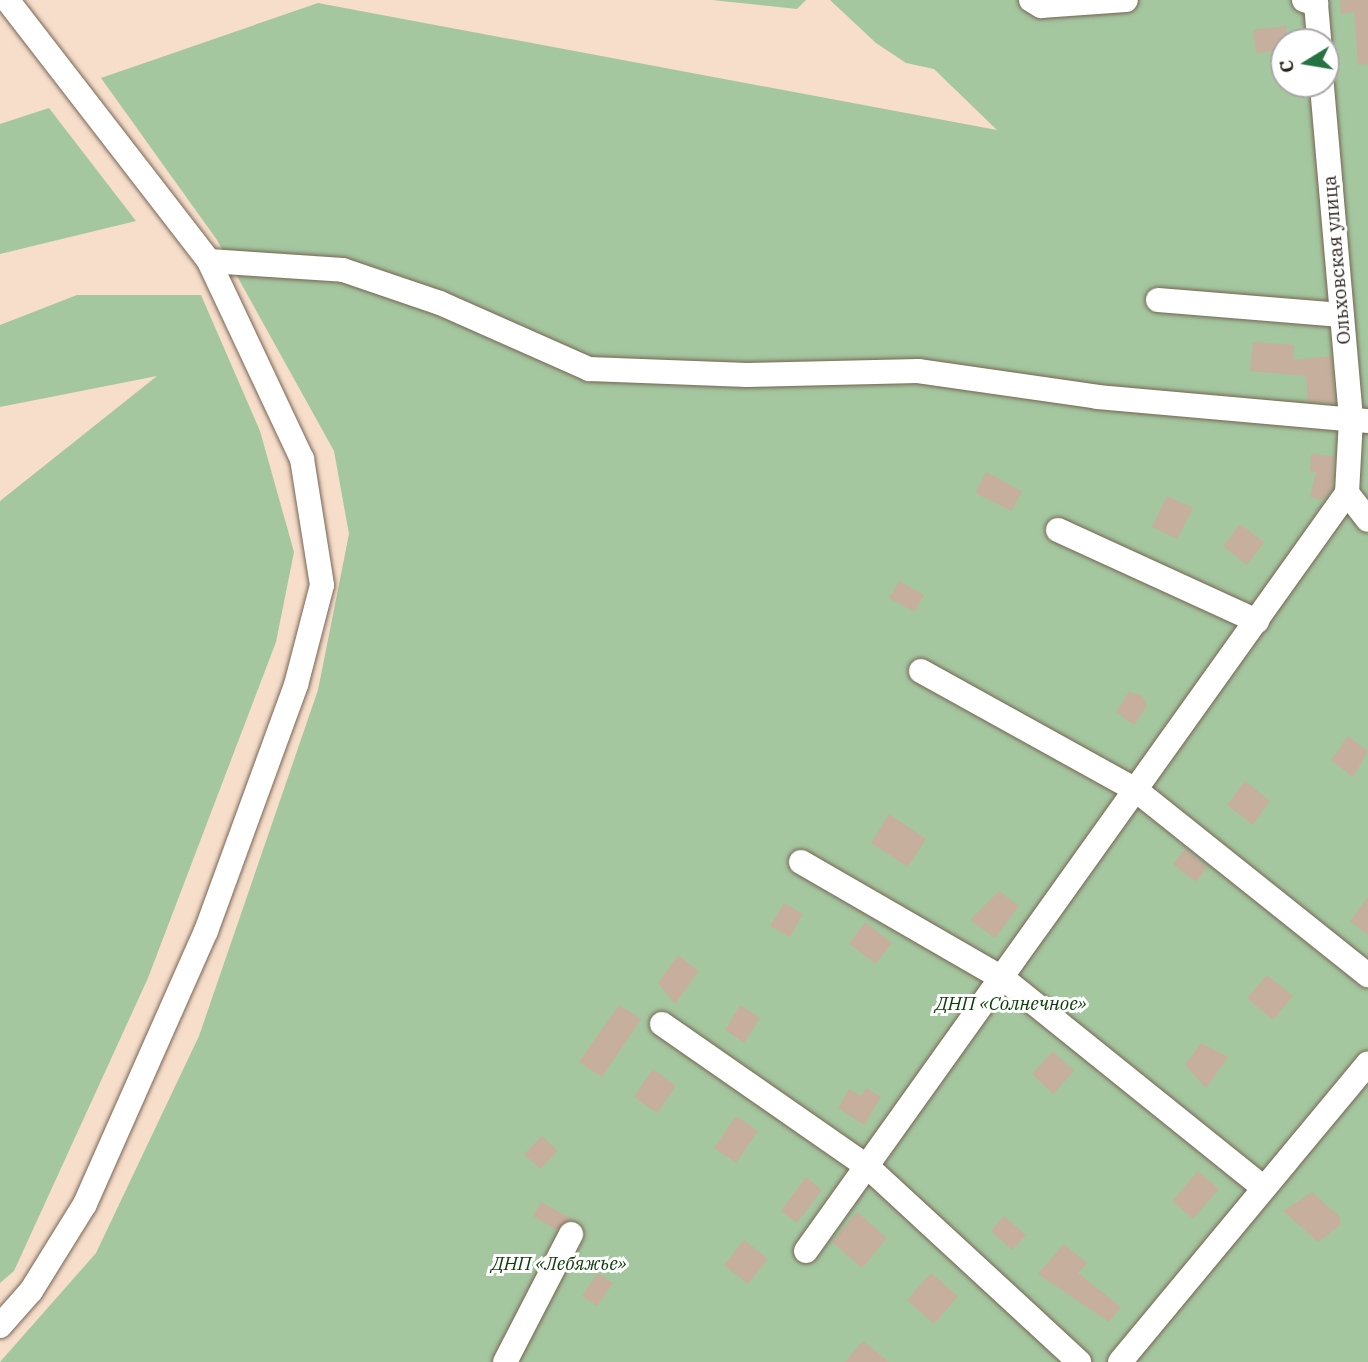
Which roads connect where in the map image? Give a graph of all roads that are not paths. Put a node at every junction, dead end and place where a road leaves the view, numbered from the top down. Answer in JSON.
{"nodes":[{"id":1,"x":8,"y":0,"type":"edge"},
{"id":2,"x":1031,"y":0,"type":"edge"},
{"id":3,"x":1126,"y":0,"type":"edge"},
{"id":4,"x":1304,"y":0,"type":"edge"},
{"id":5,"x":1318,"y":28,"type":"edge"},
{"id":6,"x":1323,"y":98,"type":"edge"},
{"id":7,"x":209,"y":261,"type":"junction"},
{"id":8,"x":1158,"y":300,"type":"dead end"},
{"id":9,"x":1341,"y":315,"type":"junction"},
{"id":10,"x":1359,"y":419,"type":"edge"},
{"id":11,"x":1347,"y":493,"type":"junction"},
{"id":12,"x":1368,"y":520,"type":"edge"},
{"id":13,"x":1058,"y":530,"type":"dead end"},
{"id":14,"x":1257,"y":621,"type":"junction"},
{"id":15,"x":921,"y":671,"type":"dead end"},
{"id":16,"x":1136,"y":790,"type":"junction"},
{"id":17,"x":801,"y":862,"type":"dead end"},
{"id":18,"x":1368,"y":975,"type":"edge"},
{"id":19,"x":1004,"y":979,"type":"junction"},
{"id":20,"x":662,"y":1024,"type":"dead end"},
{"id":21,"x":1368,"y":1063,"type":"edge"},
{"id":22,"x":869,"y":1168,"type":"junction"},
{"id":23,"x":1261,"y":1186,"type":"junction"},
{"id":24,"x":572,"y":1234,"type":"dead end"},
{"id":25,"x":806,"y":1251,"type":"dead end"},
{"id":26,"x":0,"y":1326,"type":"edge"},
{"id":27,"x":505,"y":1362,"type":"edge"},
{"id":28,"x":1079,"y":1362,"type":"edge"},
{"id":29,"x":1120,"y":1362,"type":"edge"}],
"edges":[{"from":1,"to":7,"type":"street"},
{"from":2,"to":3,"type":"street"},
{"from":4,"to":5,"type":"street"},
{"from":6,"to":9,"type":"street","name":"Ольховская улица"},
{"from":7,"to":10,"type":"street"},
{"from":7,"to":26,"type":"street"},
{"from":8,"to":9,"type":"street"},
{"from":9,"to":10,"type":"street","name":"Ольховская улица"},
{"from":10,"to":11,"type":"street","name":"Ольховская улица"},
{"from":11,"to":12,"type":"street"},
{"from":11,"to":14,"type":"street"},
{"from":13,"to":14,"type":"street"},
{"from":14,"to":16,"type":"street"},
{"from":15,"to":16,"type":"street"},
{"from":16,"to":18,"type":"street"},
{"from":16,"to":19,"type":"street"},
{"from":17,"to":19,"type":"street"},
{"from":19,"to":22,"type":"street"},
{"from":19,"to":23,"type":"street"},
{"from":20,"to":22,"type":"street"},
{"from":21,"to":23,"type":"street"},
{"from":22,"to":25,"type":"street"},
{"from":22,"to":28,"type":"street"},
{"from":23,"to":29,"type":"street"},
{"from":24,"to":27,"type":"street"}]}
